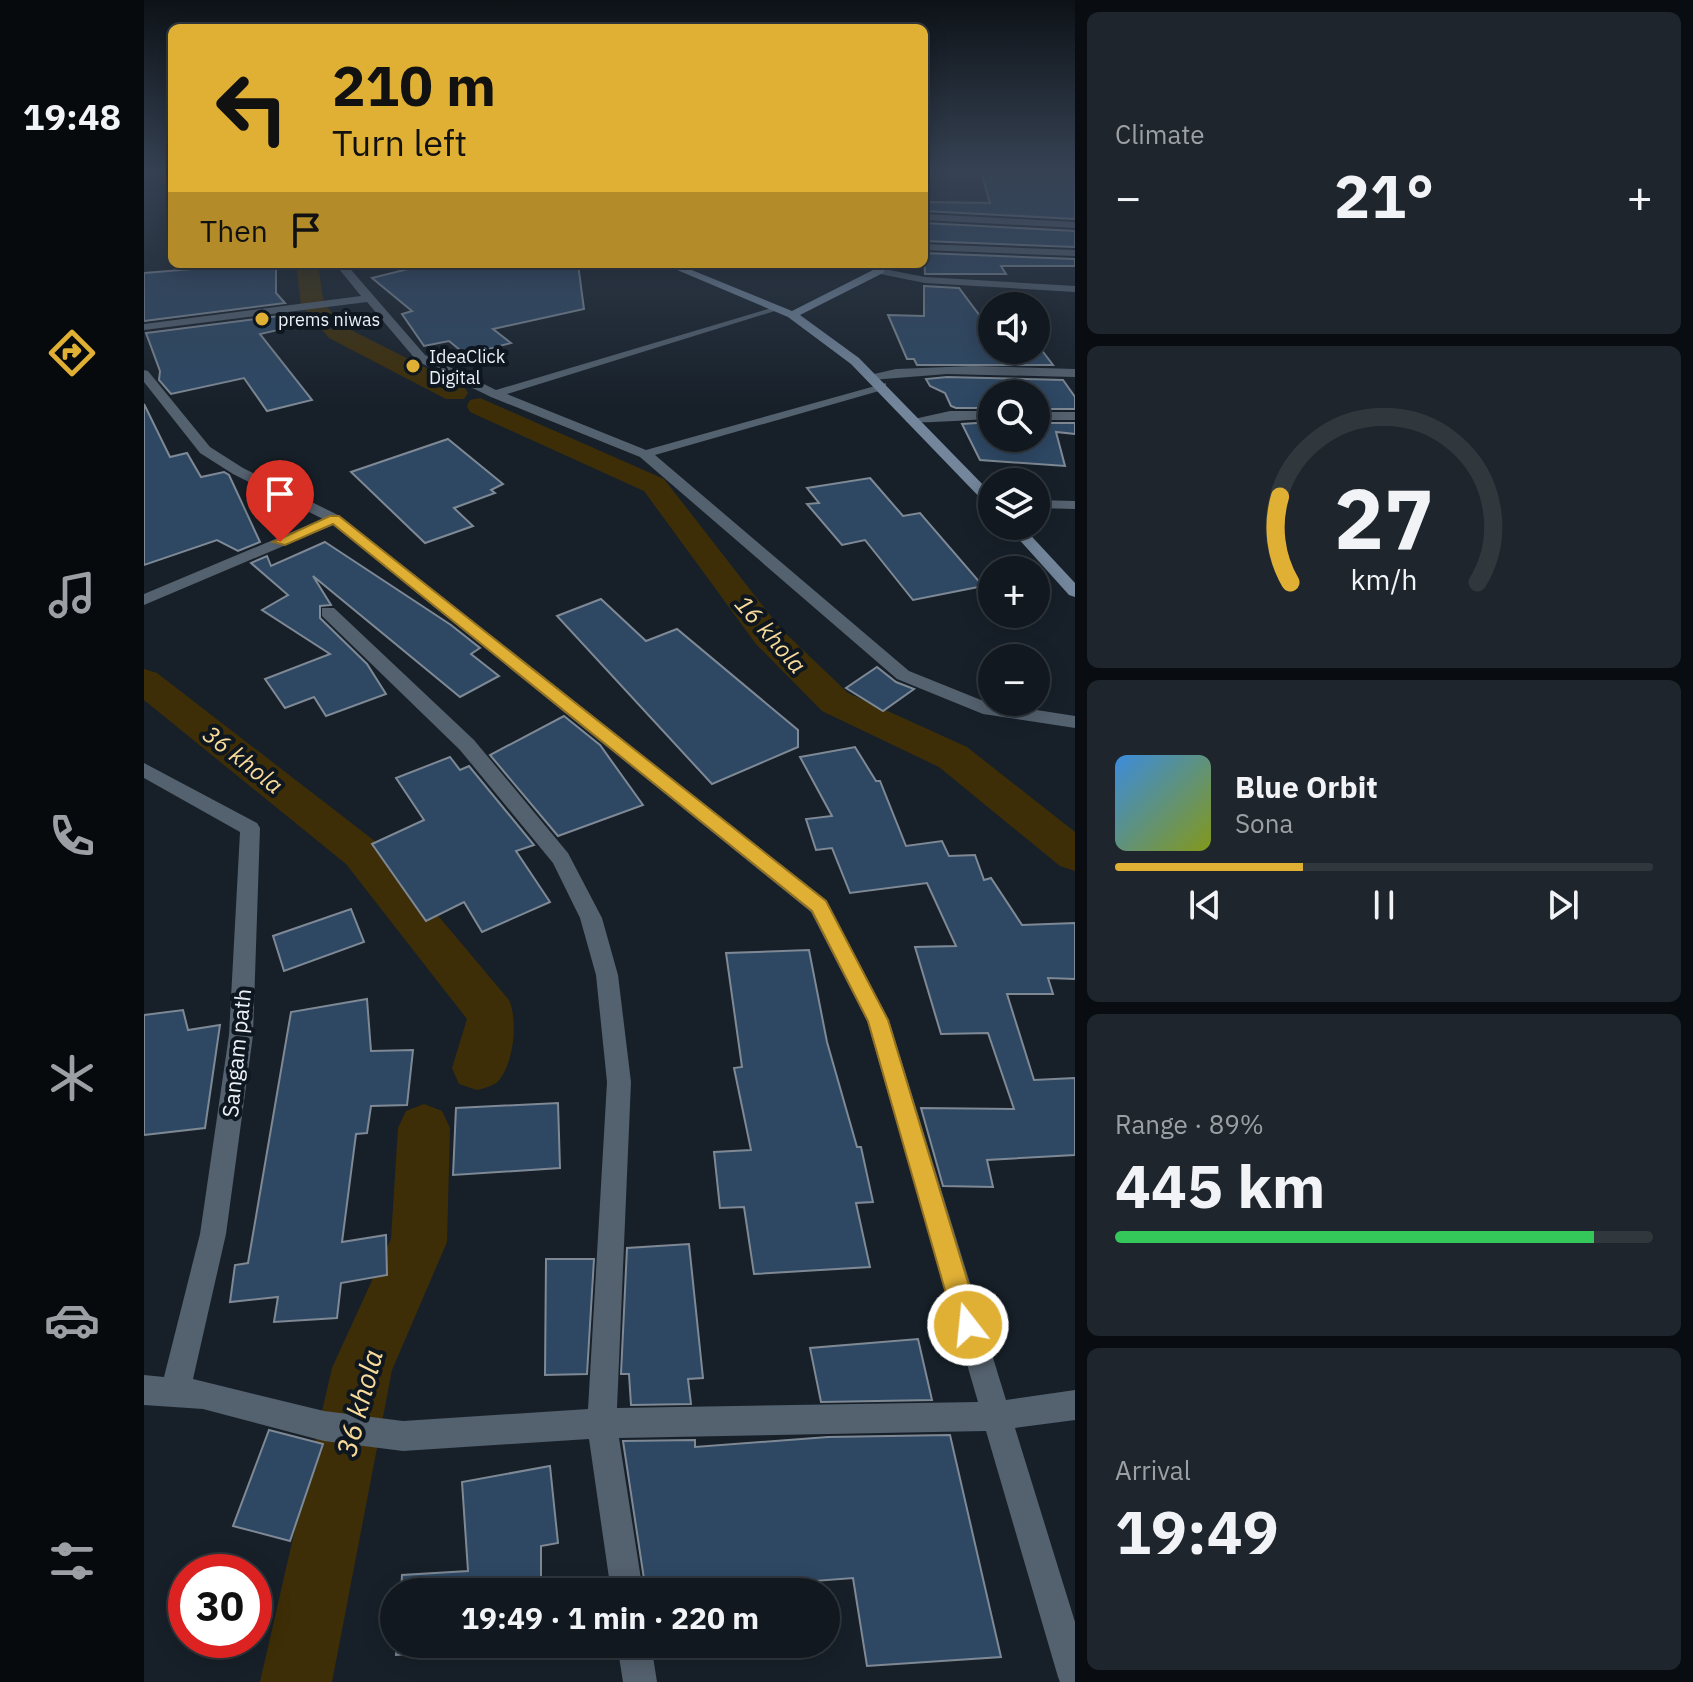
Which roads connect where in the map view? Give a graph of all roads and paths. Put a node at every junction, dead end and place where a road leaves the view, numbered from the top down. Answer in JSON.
{"nodes":[{"id":1,"x":1012,"y":250,"type":"edge"},
{"id":2,"x":1075,"y":253,"type":"edge"},
{"id":3,"x":343,"y":268,"type":"edge"},
{"id":4,"x":678,"y":268,"type":"edge"},
{"id":5,"x":881,"y":268,"type":"edge"},
{"id":6,"x":1075,"y":289,"type":"edge"},
{"id":7,"x":365,"y":298,"type":"junction"},
{"id":8,"x":774,"y":308,"type":"junction"},
{"id":9,"x":792,"y":315,"type":"junction"},
{"id":10,"x":144,"y":327,"type":"edge"},
{"id":11,"x":1075,"y":373,"type":"edge"},
{"id":12,"x":144,"y":374,"type":"edge"},
{"id":13,"x":876,"y":381,"type":"junction"},
{"id":14,"x":495,"y":394,"type":"junction"},
{"id":15,"x":978,"y":415,"type":"edge"},
{"id":16,"x":1050,"y":416,"type":"edge"},
{"id":17,"x":1075,"y":416,"type":"edge"},
{"id":18,"x":912,"y":421,"type":"junction"},
{"id":19,"x":645,"y":454,"type":"junction"},
{"id":20,"x":978,"y":488,"type":"edge"},
{"id":21,"x":1050,"y":504,"type":"edge"},
{"id":22,"x":1075,"y":505,"type":"edge"},
{"id":23,"x":335,"y":519,"type":"junction"},
{"id":24,"x":1027,"y":540,"type":"edge"},
{"id":25,"x":1075,"y":592,"type":"edge"},
{"id":26,"x":144,"y":600,"type":"edge"},
{"id":27,"x":328,"y":612,"type":"dead end"},
{"id":28,"x":1075,"y":722,"type":"edge"},
{"id":29,"x":144,"y":770,"type":"edge"},
{"id":30,"x":144,"y":1390,"type":"edge"},
{"id":31,"x":175,"y":1392,"type":"junction"},
{"id":32,"x":1075,"y":1405,"type":"edge"},
{"id":33,"x":995,"y":1416,"type":"junction"},
{"id":34,"x":602,"y":1423,"type":"junction"},
{"id":35,"x":625,"y":1578,"type":"edge"},
{"id":36,"x":636,"y":1658,"type":"edge"},
{"id":37,"x":1075,"y":1677,"type":"edge"},
{"id":38,"x":640,"y":1682,"type":"edge"}],
"edges":[{"from":1,"to":2,"type":"street"},
{"from":3,"to":7,"type":"street"},
{"from":4,"to":8,"type":"street"},
{"from":5,"to":6,"type":"street"},
{"from":5,"to":9,"type":"street"},
{"from":7,"to":10,"type":"street"},
{"from":7,"to":14,"type":"street"},
{"from":8,"to":9,"type":"street"},
{"from":8,"to":14,"type":"street"},
{"from":9,"to":13,"type":"street"},
{"from":11,"to":13,"type":"street"},
{"from":12,"to":23,"type":"street"},
{"from":13,"to":18,"type":"street"},
{"from":13,"to":19,"type":"street"},
{"from":14,"to":19,"type":"street"},
{"from":15,"to":18,"type":"street"},
{"from":16,"to":17,"type":"street"},
{"from":18,"to":20,"type":"street"},
{"from":19,"to":28,"type":"street"},
{"from":21,"to":22,"type":"street"},
{"from":23,"to":26,"type":"street"},
{"from":23,"to":33,"type":"street"},
{"from":24,"to":25,"type":"street"},
{"from":27,"to":34,"type":"street"},
{"from":29,"to":31,"type":"street","name":"Sangam path"},
{"from":30,"to":31,"type":"street"},
{"from":31,"to":34,"type":"street"},
{"from":32,"to":33,"type":"street"},
{"from":33,"to":34,"type":"street"},
{"from":33,"to":37,"type":"street"},
{"from":34,"to":35,"type":"street"},
{"from":36,"to":38,"type":"street"}]}
